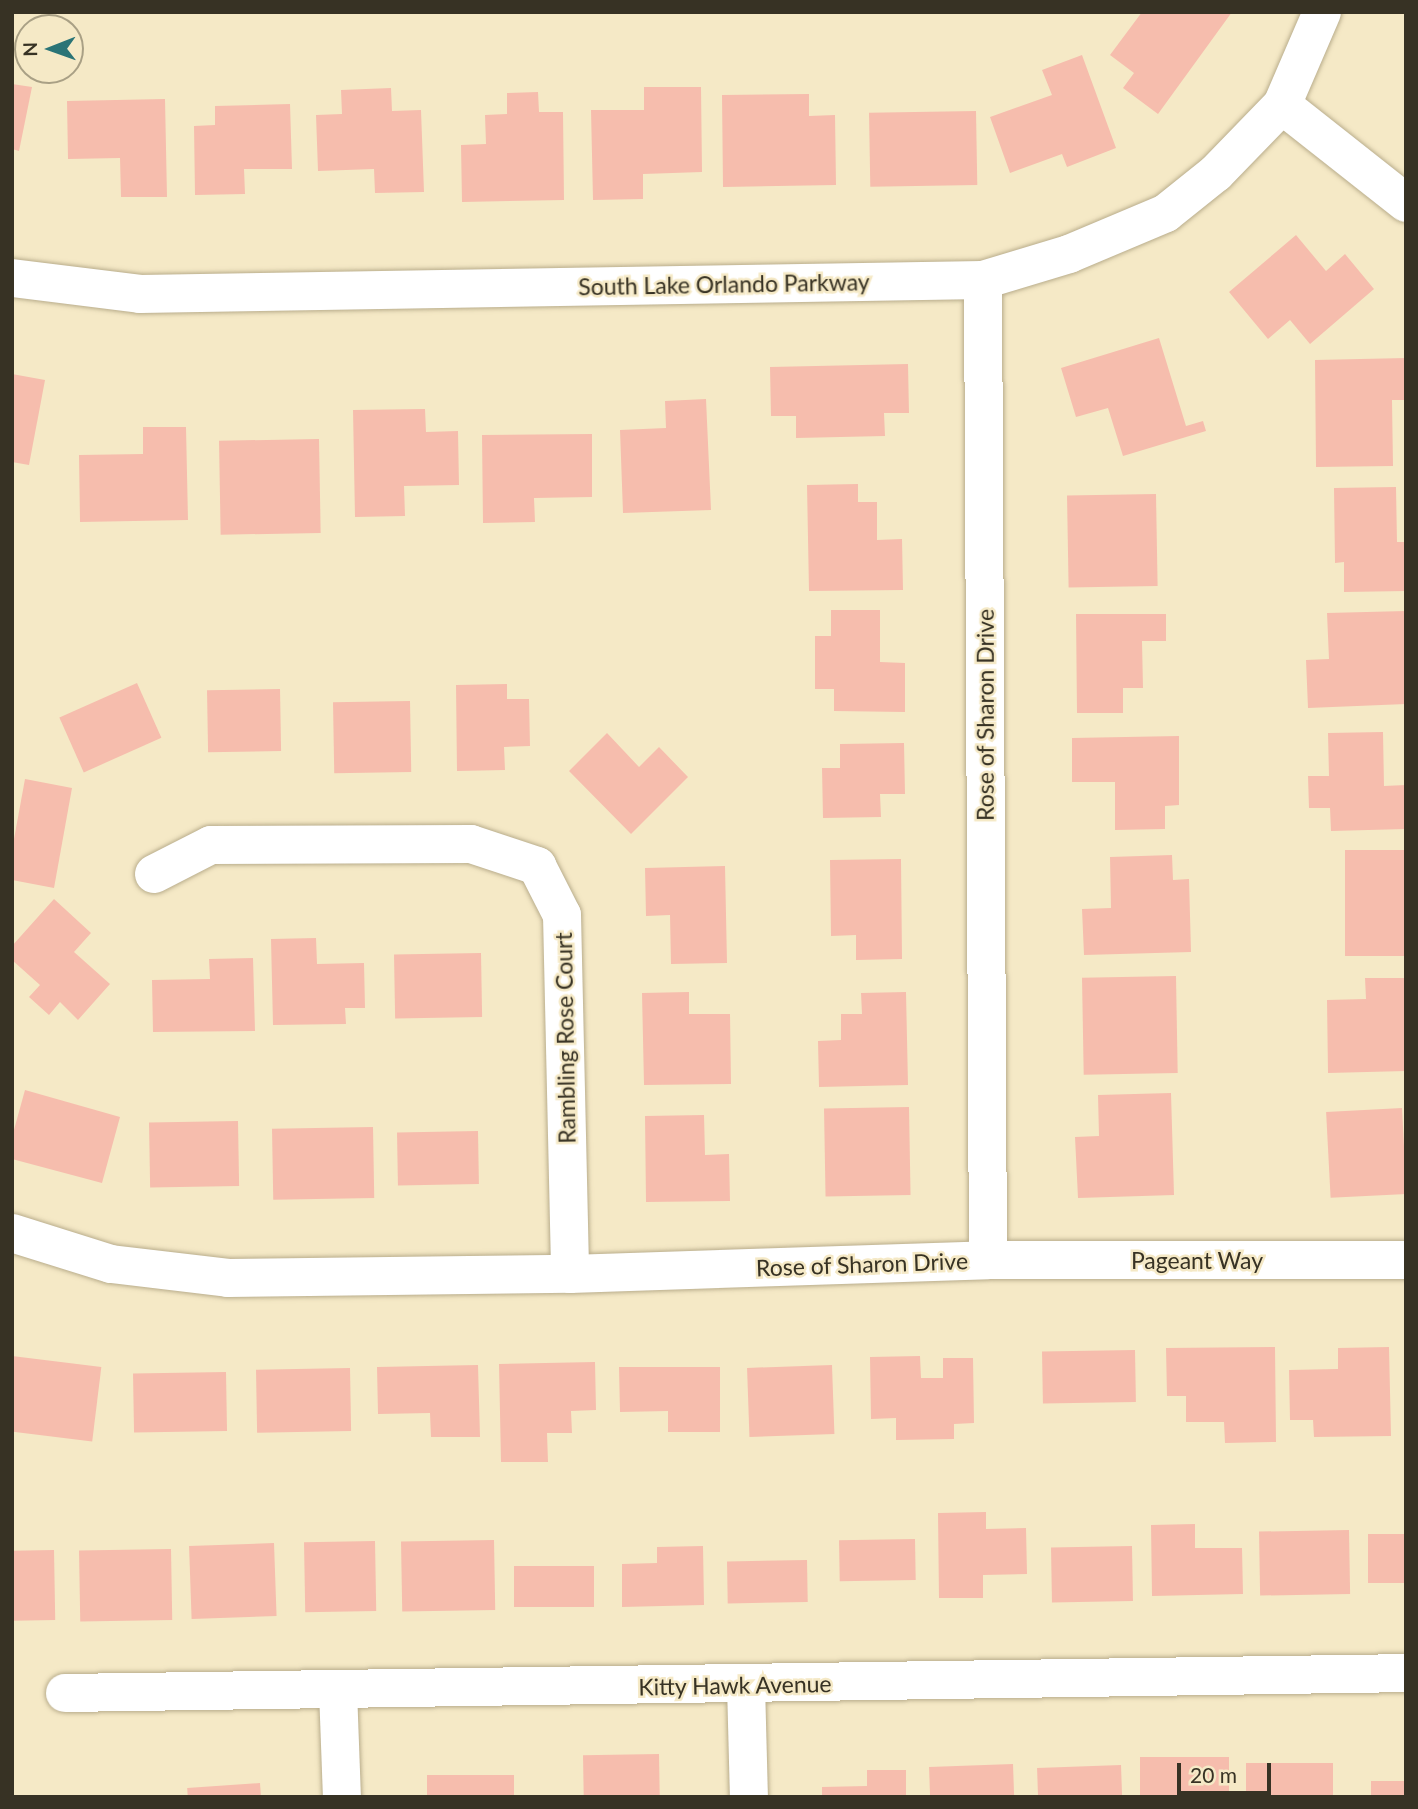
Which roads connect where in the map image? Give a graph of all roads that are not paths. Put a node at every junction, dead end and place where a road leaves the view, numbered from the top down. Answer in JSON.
{"nodes":[{"id":1,"x":1322,"y":12,"type":"edge"},
{"id":2,"x":1282,"y":105,"type":"junction"},
{"id":3,"x":1406,"y":203,"type":"edge"},
{"id":4,"x":12,"y":278,"type":"edge"},
{"id":5,"x":983,"y":279,"type":"junction"},
{"id":6,"x":154,"y":874,"type":"dead end"},
{"id":7,"x":12,"y":1233,"type":"edge"},
{"id":8,"x":988,"y":1260,"type":"junction"},
{"id":9,"x":1406,"y":1260,"type":"edge"},
{"id":10,"x":570,"y":1274,"type":"junction"},
{"id":11,"x":1406,"y":1673,"type":"edge"},
{"id":12,"x":746,"y":1685,"type":"junction"},
{"id":13,"x":338,"y":1690,"type":"junction"},
{"id":14,"x":65,"y":1693,"type":"dead end"},
{"id":15,"x":341,"y":1797,"type":"edge"},
{"id":16,"x":749,"y":1797,"type":"edge"}],
"edges":[{"from":1,"to":2,"type":"street","name":"South Lake Orlando Parkway"},
{"from":2,"to":3,"type":"street"},
{"from":2,"to":5,"type":"street","name":"South Lake Orlando Parkway"},
{"from":4,"to":5,"type":"street","name":"South Lake Orlando Parkway"},
{"from":5,"to":8,"type":"street","name":"Rose of Sharon Drive"},
{"from":6,"to":10,"type":"street","name":"Rambling Rose Court"},
{"from":7,"to":10,"type":"street","name":"Rose of Sharon Drive"},
{"from":8,"to":9,"type":"street","name":"Pageant Way"},
{"from":8,"to":10,"type":"street","name":"Rose of Sharon Drive"},
{"from":11,"to":12,"type":"street","name":"Kitty Hawk Avenue"},
{"from":12,"to":13,"type":"street","name":"Kitty Hawk Avenue"},
{"from":12,"to":16,"type":"street"},
{"from":13,"to":14,"type":"street","name":"Kitty Hawk Avenue"},
{"from":13,"to":15,"type":"street"}]}
